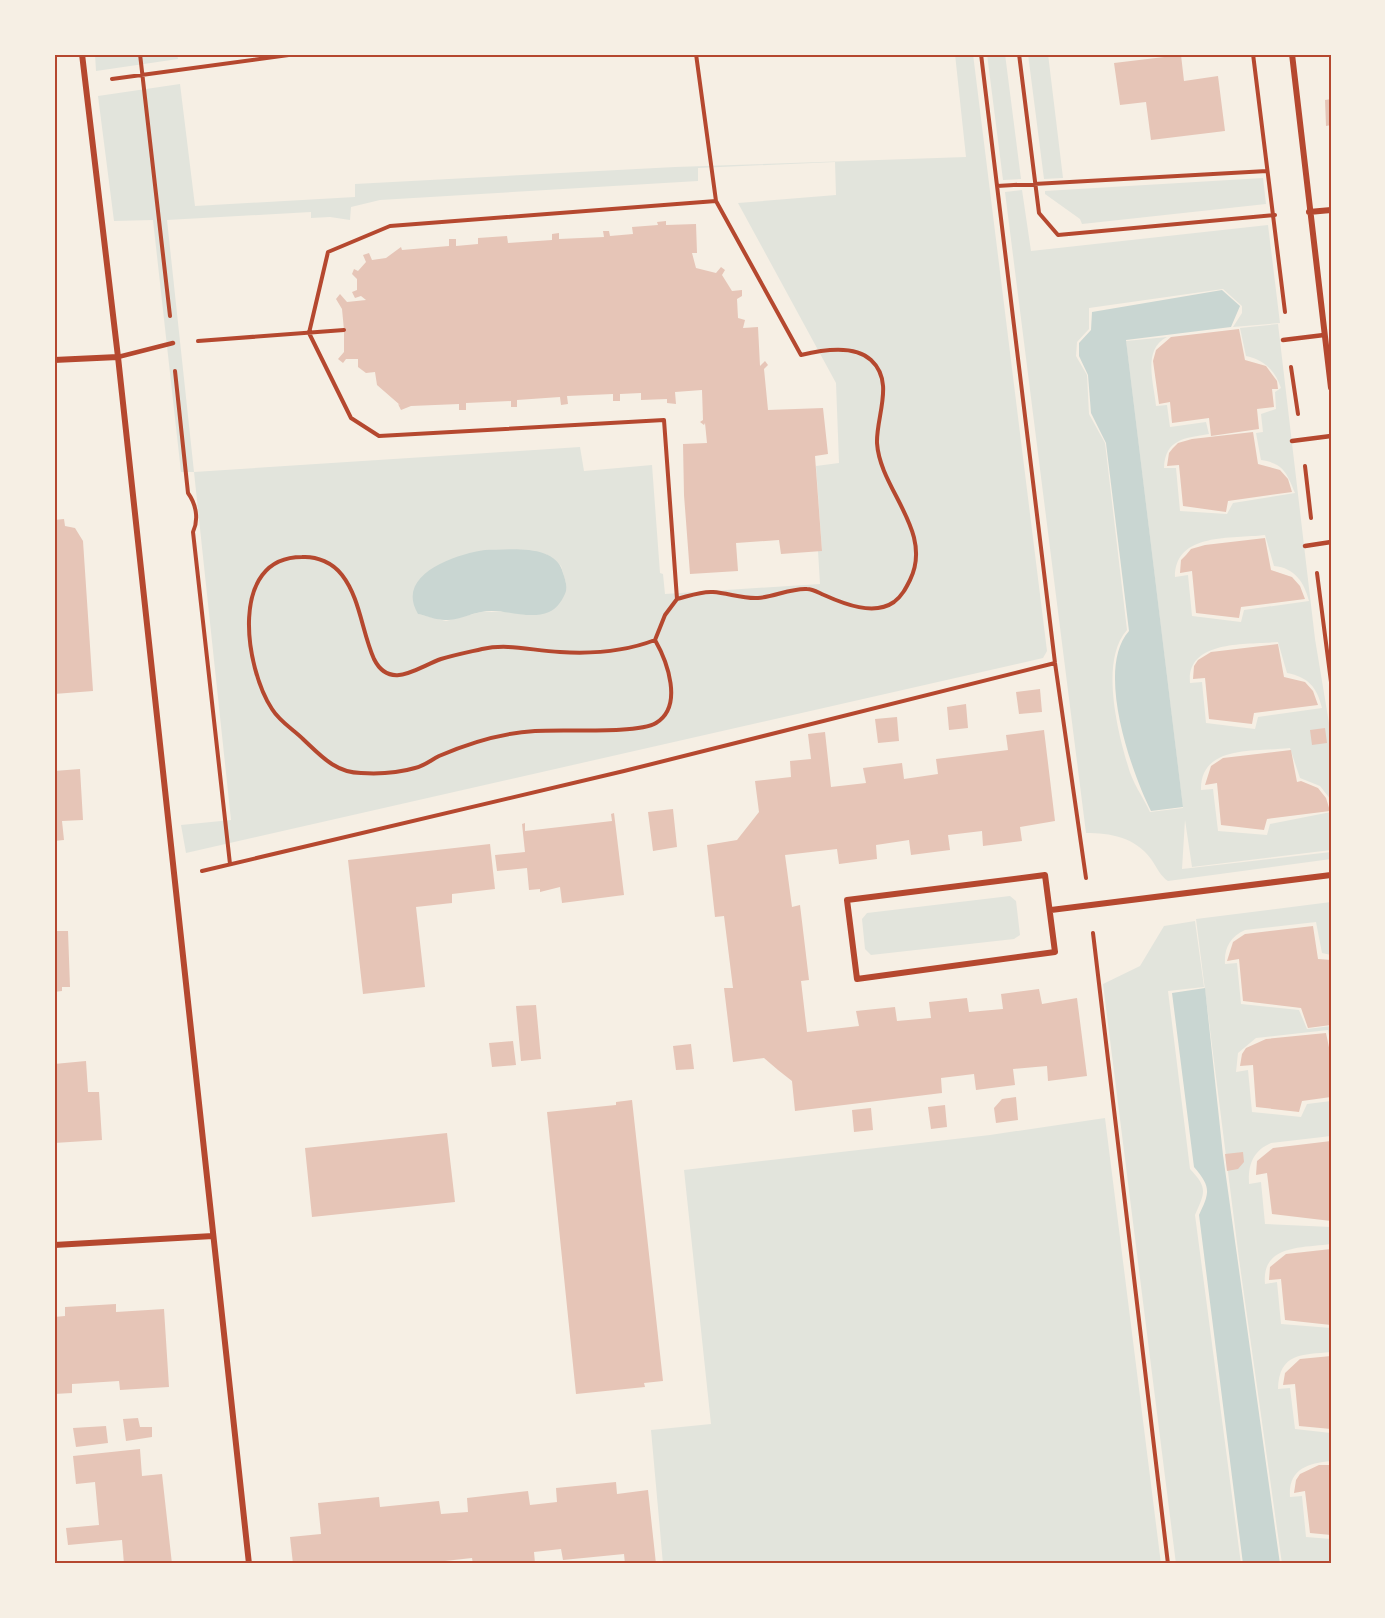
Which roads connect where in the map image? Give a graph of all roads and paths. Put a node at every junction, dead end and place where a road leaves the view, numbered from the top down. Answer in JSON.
{"nodes":[{"id":1,"x":81,"y":54,"type":"edge"},
{"id":2,"x":140,"y":54,"type":"edge"},
{"id":3,"x":296,"y":54,"type":"edge"},
{"id":4,"x":696,"y":54,"type":"edge"},
{"id":5,"x":981,"y":54,"type":"edge"},
{"id":6,"x":1019,"y":54,"type":"edge"},
{"id":7,"x":1292,"y":54,"type":"edge"},
{"id":8,"x":142,"y":75,"type":"junction"},
{"id":9,"x":85,"y":82,"type":"junction"},
{"id":10,"x":1268,"y":171,"type":"dead end"},
{"id":11,"x":1036,"y":183,"type":"junction"},
{"id":12,"x":997,"y":186,"type":"junction"},
{"id":13,"x":716,"y":201,"type":"junction"},
{"id":14,"x":1331,"y":210,"type":"edge"},
{"id":15,"x":1309,"y":212,"type":"junction"},
{"id":16,"x":344,"y":330,"type":"dead end"},
{"id":17,"x":309,"y":333,"type":"junction"},
{"id":18,"x":1324,"y":334,"type":"junction"},
{"id":19,"x":1283,"y":340,"type":"dead end"},
{"id":20,"x":172,"y":343,"type":"junction"},
{"id":21,"x":118,"y":357,"type":"junction"},
{"id":22,"x":54,"y":360,"type":"edge"},
{"id":23,"x":1331,"y":388,"type":"edge"},
{"id":24,"x":1331,"y":436,"type":"edge"},
{"id":25,"x":1292,"y":441,"type":"dead end"},
{"id":26,"x":1331,"y":542,"type":"edge"},
{"id":27,"x":1305,"y":546,"type":"dead end"},
{"id":28,"x":677,"y":599,"type":"junction"},
{"id":29,"x":655,"y":640,"type":"junction"},
{"id":30,"x":1055,"y":663,"type":"junction"},
{"id":31,"x":230,"y":864,"type":"junction"},
{"id":32,"x":1331,"y":875,"type":"edge"},
{"id":33,"x":175,"y":877,"type":"junction"},
{"id":34,"x":1089,"y":905,"type":"junction"},
{"id":35,"x":1052,"y":910,"type":"junction"},
{"id":36,"x":213,"y":1236,"type":"junction"},
{"id":37,"x":54,"y":1245,"type":"edge"},
{"id":38,"x":249,"y":1564,"type":"edge"},
{"id":39,"x":1168,"y":1564,"type":"edge"}],
"edges":[{"from":1,"to":9,"type":"street"},
{"from":2,"to":8,"type":"path"},
{"from":3,"to":8,"type":"path"},
{"from":4,"to":13,"type":"path"},
{"from":5,"to":12,"type":"path"},
{"from":6,"to":11,"type":"path"},
{"from":7,"to":15,"type":"street"},
{"from":8,"to":9,"type":"path"},
{"from":8,"to":20,"type":"path"},
{"from":9,"to":21,"type":"street"},
{"from":10,"to":11,"type":"path"},
{"from":11,"to":12,"type":"path"},
{"from":11,"to":15,"type":"path"},
{"from":12,"to":30,"type":"path"},
{"from":13,"to":17,"type":"path"},
{"from":13,"to":28,"type":"path"},
{"from":14,"to":15,"type":"street"},
{"from":15,"to":18,"type":"street"},
{"from":16,"to":17,"type":"path"},
{"from":17,"to":20,"type":"path"},
{"from":17,"to":28,"type":"path"},
{"from":18,"to":19,"type":"lane"},
{"from":18,"to":23,"type":"street"},
{"from":20,"to":21,"type":"lane"},
{"from":20,"to":31,"type":"path"},
{"from":21,"to":22,"type":"street"},
{"from":21,"to":33,"type":"street"},
{"from":24,"to":25,"type":"lane"},
{"from":26,"to":27,"type":"lane"},
{"from":28,"to":29,"type":"path"},
{"from":29,"to":29,"type":"path"},
{"from":30,"to":31,"type":"path"},
{"from":30,"to":34,"type":"path"},
{"from":31,"to":33,"type":"path"},
{"from":32,"to":34,"type":"street"},
{"from":33,"to":36,"type":"street"},
{"from":34,"to":35,"type":"street"},
{"from":34,"to":39,"type":"path"},
{"from":35,"to":35,"type":"street"},
{"from":36,"to":37,"type":"street"},
{"from":36,"to":38,"type":"street"}]}
